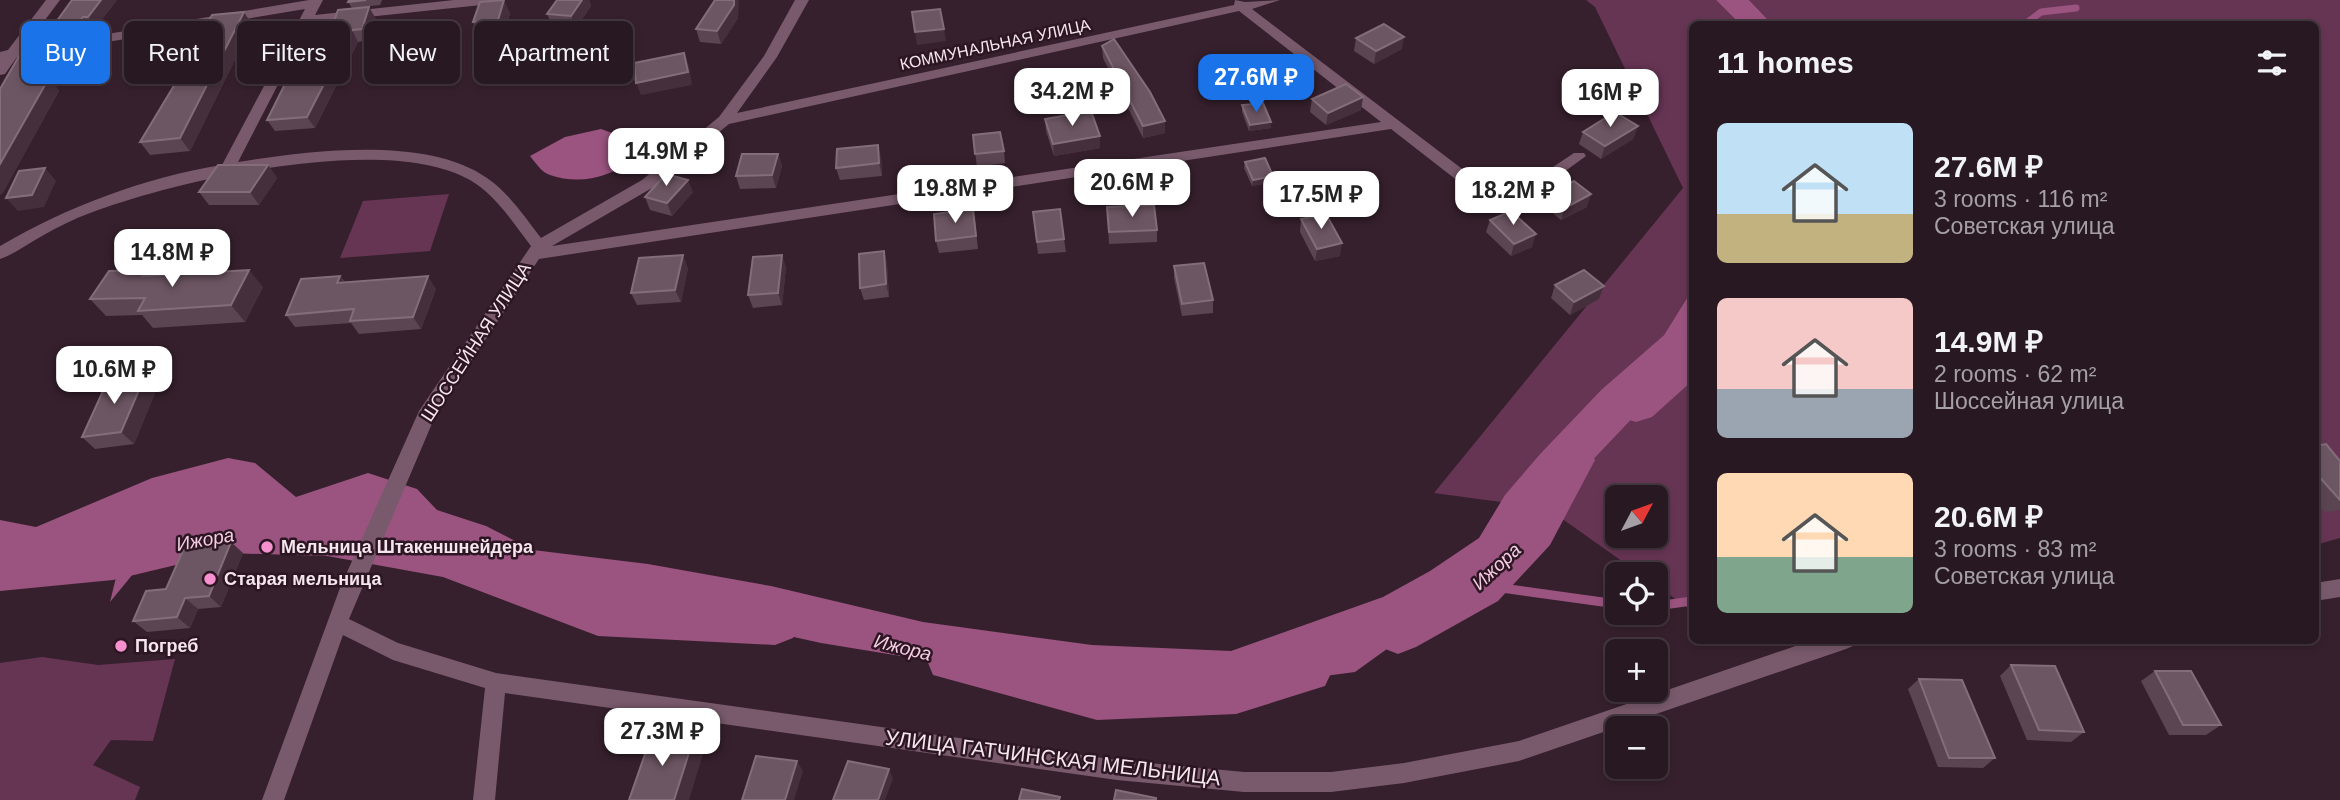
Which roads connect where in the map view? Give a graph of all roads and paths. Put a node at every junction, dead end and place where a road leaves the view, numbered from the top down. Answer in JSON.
{"nodes":[{"id":1,"x":53,"y":0,"type":"edge"},
{"id":2,"x":491,"y":0,"type":"edge"},
{"id":3,"x":802,"y":0,"type":"edge"},
{"id":4,"x":1272,"y":0,"type":"edge"},
{"id":5,"x":315,"y":1,"type":"edge"},
{"id":6,"x":1240,"y":4,"type":"edge"},
{"id":7,"x":305,"y":20,"type":"junction"},
{"id":8,"x":5,"y":56,"type":"edge"},
{"id":9,"x":0,"y":71,"type":"edge"},
{"id":10,"x":724,"y":120,"type":"junction"},
{"id":11,"x":1396,"y":124,"type":"junction"},
{"id":12,"x":1579,"y":156,"type":"dead end"},
{"id":13,"x":229,"y":166,"type":"junction"},
{"id":14,"x":532,"y":252,"type":"junction"},
{"id":15,"x":0,"y":253,"type":"edge"},
{"id":16,"x":2340,"y":588,"type":"edge"},
{"id":17,"x":2319,"y":591,"type":"edge"},
{"id":18,"x":338,"y":623,"type":"junction"},
{"id":19,"x":1832,"y":644,"type":"edge"},
{"id":20,"x":496,"y":682,"type":"junction"},
{"id":21,"x":273,"y":800,"type":"edge"},
{"id":22,"x":484,"y":800,"type":"edge"}],
"edges":[{"from":1,"to":8,"type":"street"},
{"from":2,"to":7,"type":"street"},
{"from":3,"to":10,"type":"street","name":"ШОССЕЙНАЯ УЛИЦА"},
{"from":4,"to":6,"type":"street","name":"КОММУНАЛЬНАЯ УЛИЦА"},
{"from":5,"to":7,"type":"street"},
{"from":5,"to":8,"type":"street"},
{"from":6,"to":10,"type":"street","name":"КОММУНАЛЬНАЯ УЛИЦА"},
{"from":6,"to":11,"type":"street"},
{"from":7,"to":13,"type":"street"},
{"from":8,"to":9,"type":"street"},
{"from":10,"to":14,"type":"street","name":"ШОССЕЙНАЯ УЛИЦА"},
{"from":11,"to":12,"type":"street"},
{"from":11,"to":14,"type":"street"},
{"from":13,"to":14,"type":"street"},
{"from":13,"to":15,"type":"street"},
{"from":14,"to":18,"type":"street","name":"ШОССЕЙНАЯ УЛИЦА"},
{"from":16,"to":17,"type":"street"},
{"from":18,"to":20,"type":"street","name":"УЛИЦА ГАТЧИНСКАЯ МЕЛЬНИЦА"},
{"from":18,"to":21,"type":"street","name":"ШОССЕЙНАЯ УЛИЦА"},
{"from":19,"to":20,"type":"street","name":"УЛИЦА ГАТЧИНСКАЯ МЕЛЬНИЦА"},
{"from":20,"to":22,"type":"street"}]}
